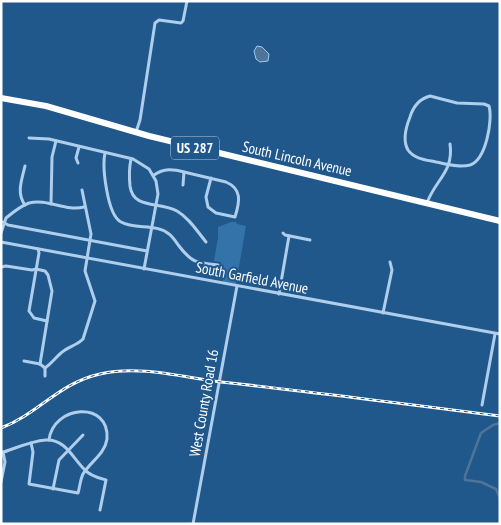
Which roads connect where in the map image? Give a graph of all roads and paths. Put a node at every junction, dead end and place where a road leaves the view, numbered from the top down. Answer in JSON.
{"nodes":[{"id":1,"x":187,"y":1,"type":"edge"},
{"id":2,"x":1,"y":98,"type":"edge"},
{"id":3,"x":136,"y":132,"type":"junction"},
{"id":4,"x":29,"y":138,"type":"dead end"},
{"id":5,"x":56,"y":141,"type":"junction"},
{"id":6,"x":450,"y":144,"type":"dead end"},
{"id":7,"x":79,"y":146,"type":"junction"},
{"id":8,"x":105,"y":153,"type":"junction"},
{"id":9,"x":131,"y":159,"type":"junction"},
{"id":10,"x":78,"y":163,"type":"dead end"},
{"id":11,"x":448,"y":164,"type":"junction"},
{"id":12,"x":25,"y":166,"type":"dead end"},
{"id":13,"x":184,"y":172,"type":"junction"},
{"id":14,"x":154,"y":175,"type":"junction"},
{"id":15,"x":211,"y":178,"type":"junction"},
{"id":16,"x":183,"y":185,"type":"dead end"},
{"id":17,"x":82,"y":190,"type":"dead end"},
{"id":18,"x":427,"y":203,"type":"junction"},
{"id":19,"x":51,"y":204,"type":"junction"},
{"id":20,"x":25,"y":205,"type":"junction"},
{"id":21,"x":156,"y":205,"type":"junction"},
{"id":22,"x":84,"y":207,"type":"junction"},
{"id":23,"x":500,"y":221,"type":"edge"},
{"id":24,"x":4,"y":222,"type":"junction"},
{"id":25,"x":151,"y":228,"type":"junction"},
{"id":26,"x":1,"y":233,"type":"edge"},
{"id":27,"x":283,"y":233,"type":"dead end"},
{"id":28,"x":288,"y":236,"type":"junction"},
{"id":29,"x":310,"y":240,"type":"dead end"},
{"id":30,"x":90,"y":241,"type":"junction"},
{"id":31,"x":1,"y":242,"type":"edge"},
{"id":32,"x":206,"y":242,"type":"dead end"},
{"id":33,"x":38,"y":249,"type":"junction"},
{"id":34,"x":147,"y":251,"type":"junction"},
{"id":35,"x":87,"y":258,"type":"junction"},
{"id":36,"x":390,"y":262,"type":"dead end"},
{"id":37,"x":218,"y":265,"type":"dead end"},
{"id":38,"x":1,"y":267,"type":"edge"},
{"id":39,"x":144,"y":268,"type":"junction"},
{"id":40,"x":36,"y":269,"type":"junction"},
{"id":41,"x":237,"y":286,"type":"junction"},
{"id":42,"x":279,"y":294,"type":"junction"},
{"id":43,"x":383,"y":313,"type":"junction"},
{"id":44,"x":47,"y":321,"type":"junction"},
{"id":45,"x":495,"y":334,"type":"junction"},
{"id":46,"x":500,"y":334,"type":"edge"},
{"id":47,"x":24,"y":361,"type":"dead end"},
{"id":48,"x":40,"y":364,"type":"junction"},
{"id":49,"x":45,"y":368,"type":"junction"},
{"id":50,"x":45,"y":376,"type":"dead end"},
{"id":51,"x":482,"y":405,"type":"dead end"},
{"id":52,"x":83,"y":435,"type":"dead end"},
{"id":53,"x":48,"y":440,"type":"junction"},
{"id":54,"x":31,"y":443,"type":"junction"},
{"id":55,"x":68,"y":450,"type":"junction"},
{"id":56,"x":2,"y":452,"type":"edge"},
{"id":57,"x":85,"y":471,"type":"junction"},
{"id":58,"x":1,"y":482,"type":"edge"},
{"id":59,"x":53,"y":488,"type":"junction"},
{"id":60,"x":100,"y":510,"type":"dead end"},
{"id":61,"x":193,"y":524,"type":"edge"}],
"edges":[{"from":1,"to":3,"type":"street"},
{"from":2,"to":3,"type":"highway","name":"South Lincoln Avenue","number":"US 287"},
{"from":3,"to":18,"type":"highway","name":"South Lincoln Avenue","number":"US 287"},
{"from":4,"to":5,"type":"street"},
{"from":5,"to":7,"type":"street"},
{"from":5,"to":19,"type":"street"},
{"from":6,"to":11,"type":"street"},
{"from":7,"to":8,"type":"street"},
{"from":7,"to":10,"type":"street"},
{"from":8,"to":9,"type":"street"},
{"from":8,"to":25,"type":"street"},
{"from":9,"to":14,"type":"street"},
{"from":9,"to":21,"type":"street"},
{"from":11,"to":11,"type":"street"},
{"from":11,"to":18,"type":"street"},
{"from":12,"to":20,"type":"street"},
{"from":13,"to":14,"type":"street"},
{"from":13,"to":15,"type":"street"},
{"from":13,"to":16,"type":"street"},
{"from":14,"to":21,"type":"street"},
{"from":15,"to":15,"type":"street"},
{"from":17,"to":22,"type":"street"},
{"from":18,"to":23,"type":"highway","name":"South Lincoln Avenue","number":"US 287"},
{"from":19,"to":20,"type":"street"},
{"from":19,"to":22,"type":"street"},
{"from":20,"to":24,"type":"street"},
{"from":21,"to":25,"type":"street"},
{"from":21,"to":32,"type":"street"},
{"from":22,"to":30,"type":"street"},
{"from":24,"to":26,"type":"street"},
{"from":24,"to":30,"type":"street"},
{"from":25,"to":34,"type":"street"},
{"from":25,"to":37,"type":"street"},
{"from":27,"to":28,"type":"street"},
{"from":28,"to":29,"type":"street"},
{"from":28,"to":42,"type":"street"},
{"from":30,"to":34,"type":"street"},
{"from":30,"to":35,"type":"street"},
{"from":31,"to":33,"type":"street","name":"South Garfield Avenue"},
{"from":33,"to":35,"type":"street","name":"South Garfield Avenue"},
{"from":33,"to":40,"type":"street"},
{"from":34,"to":39,"type":"street"},
{"from":35,"to":39,"type":"street","name":"South Garfield Avenue"},
{"from":35,"to":49,"type":"street"},
{"from":36,"to":43,"type":"street"},
{"from":38,"to":40,"type":"street"},
{"from":39,"to":41,"type":"street","name":"South Garfield Avenue"},
{"from":40,"to":44,"type":"street"},
{"from":40,"to":44,"type":"street"},
{"from":41,"to":42,"type":"street","name":"South Garfield Avenue"},
{"from":41,"to":61,"type":"street","name":"West County Road 16"},
{"from":42,"to":43,"type":"street","name":"South Garfield Avenue"},
{"from":43,"to":45,"type":"street","name":"South Garfield Avenue"},
{"from":44,"to":48,"type":"street"},
{"from":45,"to":46,"type":"street","name":"South Garfield Avenue"},
{"from":45,"to":51,"type":"street"},
{"from":47,"to":48,"type":"street"},
{"from":48,"to":49,"type":"street"},
{"from":49,"to":50,"type":"street"},
{"from":52,"to":55,"type":"street"},
{"from":53,"to":54,"type":"street"},
{"from":53,"to":55,"type":"street"},
{"from":53,"to":57,"type":"street"},
{"from":54,"to":56,"type":"street"},
{"from":54,"to":59,"type":"street"},
{"from":55,"to":57,"type":"street"},
{"from":55,"to":59,"type":"street"},
{"from":56,"to":58,"type":"street"},
{"from":57,"to":59,"type":"street"},
{"from":57,"to":60,"type":"street"}]}
